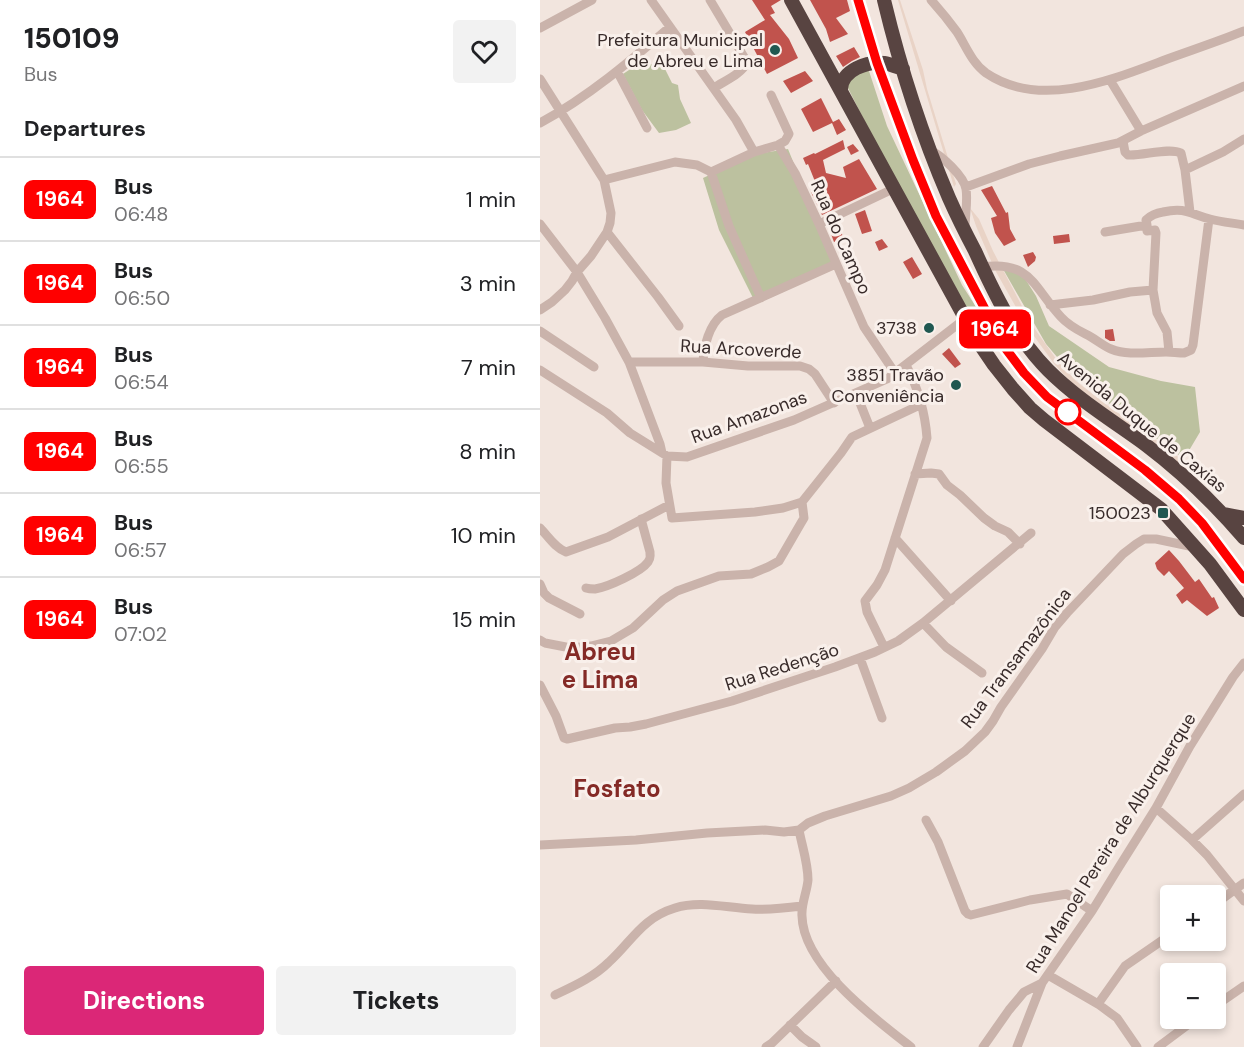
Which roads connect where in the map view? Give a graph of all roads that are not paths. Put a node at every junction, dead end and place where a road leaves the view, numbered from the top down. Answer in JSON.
{"nodes":[{"id":1,"x":592,"y":0,"type":"edge"},
{"id":2,"x":651,"y":0,"type":"edge"},
{"id":3,"x":710,"y":0,"type":"edge"},
{"id":4,"x":791,"y":0,"type":"edge"},
{"id":5,"x":931,"y":0,"type":"edge"},
{"id":6,"x":883,"y":3,"type":"edge"},
{"id":7,"x":670,"y":27,"type":"junction"},
{"id":8,"x":540,"y":28,"type":"edge"},
{"id":9,"x":1244,"y":31,"type":"edge"},
{"id":10,"x":903,"y":69,"type":"junction"},
{"id":11,"x":617,"y":71,"type":"junction"},
{"id":12,"x":540,"y":79,"type":"edge"},
{"id":13,"x":1110,"y":80,"type":"junction"},
{"id":14,"x":1244,"y":86,"type":"edge"},
{"id":15,"x":714,"y":88,"type":"junction"},
{"id":16,"x":841,"y":89,"type":"junction"},
{"id":17,"x":771,"y":95,"type":"dead end"},
{"id":18,"x":560,"y":112,"type":"junction"},
{"id":19,"x":540,"y":123,"type":"edge"},
{"id":20,"x":647,"y":128,"type":"dead end"},
{"id":21,"x":1141,"y":131,"type":"junction"},
{"id":22,"x":1244,"y":139,"type":"edge"},
{"id":23,"x":1123,"y":141,"type":"junction"},
{"id":24,"x":778,"y":145,"type":"junction"},
{"id":25,"x":930,"y":150,"type":"junction"},
{"id":26,"x":754,"y":152,"type":"junction"},
{"id":27,"x":1185,"y":170,"type":"junction"},
{"id":28,"x":711,"y":172,"type":"junction"},
{"id":29,"x":604,"y":180,"type":"junction"},
{"id":30,"x":966,"y":187,"type":"junction"},
{"id":31,"x":895,"y":188,"type":"junction"},
{"id":32,"x":1190,"y":212,"type":"junction"},
{"id":33,"x":1209,"y":219,"type":"junction"},
{"id":34,"x":540,"y":224,"type":"edge"},
{"id":35,"x":819,"y":224,"type":"junction"},
{"id":36,"x":1147,"y":225,"type":"junction"},
{"id":37,"x":1244,"y":225,"type":"edge"},
{"id":38,"x":965,"y":231,"type":"junction"},
{"id":39,"x":607,"y":232,"type":"junction"},
{"id":40,"x":1105,"y":232,"type":"dead end"},
{"id":41,"x":836,"y":264,"type":"junction"},
{"id":42,"x":982,"y":267,"type":"junction"},
{"id":43,"x":577,"y":272,"type":"junction"},
{"id":44,"x":1152,"y":290,"type":"junction"},
{"id":45,"x":761,"y":298,"type":"junction"},
{"id":46,"x":1050,"y":305,"type":"junction"},
{"id":47,"x":540,"y":310,"type":"edge"},
{"id":48,"x":966,"y":318,"type":"junction"},
{"id":49,"x":679,"y":326,"type":"dead end"},
{"id":50,"x":540,"y":331,"type":"edge"},
{"id":51,"x":1169,"y":352,"type":"junction"},
{"id":52,"x":629,"y":362,"type":"junction"},
{"id":53,"x":703,"y":362,"type":"junction"},
{"id":54,"x":906,"y":365,"type":"junction"},
{"id":55,"x":594,"y":367,"type":"dead end"},
{"id":56,"x":540,"y":370,"type":"edge"},
{"id":57,"x":895,"y":373,"type":"junction"},
{"id":58,"x":856,"y":393,"type":"junction"},
{"id":59,"x":834,"y":403,"type":"junction"},
{"id":60,"x":922,"y":404,"type":"junction"},
{"id":61,"x":870,"y":428,"type":"junction"},
{"id":62,"x":664,"y":455,"type":"junction"},
{"id":63,"x":915,"y":474,"type":"junction"},
{"id":64,"x":802,"y":502,"type":"junction"},
{"id":65,"x":669,"y":505,"type":"junction"},
{"id":66,"x":1223,"y":514,"type":"junction"},
{"id":67,"x":1244,"y":518,"type":"edge"},
{"id":68,"x":641,"y":521,"type":"junction"},
{"id":69,"x":541,"y":532,"type":"edge"},
{"id":70,"x":1031,"y":533,"type":"dead end"},
{"id":71,"x":895,"y":538,"type":"junction"},
{"id":72,"x":1244,"y":538,"type":"edge"},
{"id":73,"x":1020,"y":544,"type":"junction"},
{"id":74,"x":1196,"y":547,"type":"junction"},
{"id":75,"x":540,"y":584,"type":"edge"},
{"id":76,"x":586,"y":588,"type":"dead end"},
{"id":77,"x":951,"y":601,"type":"junction"},
{"id":78,"x":1244,"y":610,"type":"edge"},
{"id":79,"x":580,"y":614,"type":"dead end"},
{"id":80,"x":923,"y":623,"type":"junction"},
{"id":81,"x":540,"y":640,"type":"edge"},
{"id":82,"x":884,"y":647,"type":"junction"},
{"id":83,"x":860,"y":658,"type":"junction"},
{"id":84,"x":1244,"y":663,"type":"edge"},
{"id":85,"x":982,"y":673,"type":"dead end"},
{"id":86,"x":540,"y":685,"type":"edge"},
{"id":87,"x":882,"y":718,"type":"dead end"},
{"id":88,"x":1244,"y":794,"type":"edge"},
{"id":89,"x":1156,"y":808,"type":"junction"},
{"id":90,"x":926,"y":820,"type":"dead end"},
{"id":91,"x":799,"y":830,"type":"junction"},
{"id":92,"x":1192,"y":840,"type":"junction"},
{"id":93,"x":540,"y":845,"type":"edge"},
{"id":94,"x":1244,"y":883,"type":"edge"},
{"id":95,"x":1235,"y":889,"type":"junction"},
{"id":96,"x":1226,"y":896,"type":"edge"},
{"id":97,"x":1244,"y":901,"type":"edge"},
{"id":98,"x":802,"y":906,"type":"junction"},
{"id":99,"x":1092,"y":911,"type":"junction"},
{"id":100,"x":1160,"y":942,"type":"edge"},
{"id":101,"x":1045,"y":979,"type":"junction"},
{"id":102,"x":836,"y":981,"type":"junction"},
{"id":103,"x":1244,"y":986,"type":"edge"},
{"id":104,"x":555,"y":995,"type":"dead end"},
{"id":105,"x":1226,"y":998,"type":"edge"},
{"id":106,"x":1098,"y":1004,"type":"junction"},
{"id":107,"x":790,"y":1025,"type":"junction"},
{"id":108,"x":1182,"y":1029,"type":"edge"},
{"id":109,"x":766,"y":1047,"type":"edge"},
{"id":110,"x":816,"y":1047,"type":"edge"},
{"id":111,"x":911,"y":1047,"type":"edge"},
{"id":112,"x":983,"y":1047,"type":"edge"},
{"id":113,"x":1017,"y":1047,"type":"edge"},
{"id":114,"x":1137,"y":1047,"type":"edge"},
{"id":115,"x":1158,"y":1047,"type":"edge"}],
"edges":[{"from":1,"to":8,"type":"street"},
{"from":2,"to":7,"type":"street"},
{"from":3,"to":15,"type":"street"},
{"from":4,"to":16,"type":"highway"},
{"from":5,"to":13,"type":"street"},
{"from":6,"to":10,"type":"highway","name":"Avenida Duque de Caxias"},
{"from":7,"to":11,"type":"street"},
{"from":7,"to":15,"type":"street"},
{"from":9,"to":13,"type":"street"},
{"from":10,"to":16,"type":"highway"},
{"from":10,"to":25,"type":"highway","name":"Avenida Duque de Caxias"},
{"from":11,"to":18,"type":"street"},
{"from":11,"to":20,"type":"street"},
{"from":12,"to":18,"type":"street"},
{"from":13,"to":21,"type":"street"},
{"from":14,"to":21,"type":"street"},
{"from":15,"to":26,"type":"street"},
{"from":16,"to":31,"type":"highway"},
{"from":17,"to":24,"type":"street"},
{"from":18,"to":19,"type":"street"},
{"from":18,"to":29,"type":"street"},
{"from":21,"to":23,"type":"street"},
{"from":22,"to":27,"type":"street"},
{"from":23,"to":27,"type":"street"},
{"from":23,"to":30,"type":"street"},
{"from":24,"to":26,"type":"street"},
{"from":24,"to":35,"type":"street","name":"Rua do Campo"},
{"from":25,"to":30,"type":"street"},
{"from":25,"to":38,"type":"highway","name":"Avenida Duque de Caxias"},
{"from":26,"to":28,"type":"street"},
{"from":27,"to":32,"type":"street"},
{"from":28,"to":29,"type":"street"},
{"from":28,"to":45,"type":"street"},
{"from":29,"to":39,"type":"street"},
{"from":30,"to":38,"type":"street"},
{"from":31,"to":35,"type":"street"},
{"from":31,"to":48,"type":"highway"},
{"from":32,"to":33,"type":"street"},
{"from":32,"to":36,"type":"street"},
{"from":33,"to":37,"type":"street"},
{"from":33,"to":51,"type":"street"},
{"from":34,"to":43,"type":"street"},
{"from":35,"to":41,"type":"street","name":"Rua do Campo"},
{"from":36,"to":40,"type":"street"},
{"from":36,"to":44,"type":"street"},
{"from":38,"to":42,"type":"highway","name":"Avenida Duque de Caxias"},
{"from":39,"to":43,"type":"street"},
{"from":39,"to":49,"type":"street"},
{"from":41,"to":45,"type":"street"},
{"from":41,"to":57,"type":"street","name":"Rua do Campo"},
{"from":42,"to":46,"type":"street"},
{"from":42,"to":66,"type":"highway","name":"Avenida Duque de Caxias"},
{"from":43,"to":47,"type":"street"},
{"from":43,"to":52,"type":"street"},
{"from":44,"to":46,"type":"street"},
{"from":44,"to":51,"type":"street"},
{"from":45,"to":53,"type":"street"},
{"from":46,"to":51,"type":"street"},
{"from":48,"to":54,"type":"street","name":"Rua Amazonas"},
{"from":48,"to":74,"type":"highway"},
{"from":50,"to":55,"type":"street"},
{"from":52,"to":53,"type":"street","name":"Rua Arcoverde"},
{"from":52,"to":62,"type":"street"},
{"from":53,"to":59,"type":"street","name":"Rua Arcoverde"},
{"from":54,"to":57,"type":"street","name":"Rua Amazonas"},
{"from":54,"to":60,"type":"street"},
{"from":56,"to":62,"type":"street"},
{"from":57,"to":58,"type":"street","name":"Rua Amazonas"},
{"from":58,"to":59,"type":"street","name":"Rua Amazonas"},
{"from":58,"to":61,"type":"street"},
{"from":59,"to":62,"type":"street","name":"Rua Amazonas"},
{"from":60,"to":61,"type":"street"},
{"from":60,"to":63,"type":"street"},
{"from":61,"to":64,"type":"street"},
{"from":62,"to":65,"type":"street"},
{"from":63,"to":71,"type":"street"},
{"from":63,"to":73,"type":"street"},
{"from":64,"to":65,"type":"street"},
{"from":64,"to":81,"type":"street"},
{"from":65,"to":68,"type":"street"},
{"from":66,"to":67,"type":"highway"},
{"from":66,"to":72,"type":"highway","name":"Avenida Duque de Caxias"},
{"from":68,"to":69,"type":"street"},
{"from":68,"to":76,"type":"street"},
{"from":70,"to":73,"type":"street","name":"Rua Redenção"},
{"from":71,"to":77,"type":"street"},
{"from":71,"to":82,"type":"street"},
{"from":73,"to":77,"type":"street","name":"Rua Redenção"},
{"from":74,"to":78,"type":"highway"},
{"from":74,"to":91,"type":"street","name":"Rua Transamazônica"},
{"from":75,"to":79,"type":"street"},
{"from":77,"to":80,"type":"street","name":"Rua Redenção"},
{"from":80,"to":82,"type":"street","name":"Rua Redenção"},
{"from":80,"to":85,"type":"street"},
{"from":82,"to":83,"type":"street","name":"Rua Redenção"},
{"from":83,"to":86,"type":"street","name":"Rua Redenção"},
{"from":83,"to":87,"type":"street"},
{"from":84,"to":89,"type":"street","name":"Rua Manoel Pereira de Alburquerque"},
{"from":88,"to":92,"type":"street"},
{"from":89,"to":92,"type":"street"},
{"from":89,"to":99,"type":"street","name":"Rua Manoel Pereira de Alburquerque"},
{"from":90,"to":99,"type":"street"},
{"from":91,"to":93,"type":"street","name":"Rua Transamazônica"},
{"from":91,"to":98,"type":"street"},
{"from":92,"to":95,"type":"street"},
{"from":94,"to":95,"type":"street"},
{"from":95,"to":96,"type":"street"},
{"from":95,"to":97,"type":"street"},
{"from":98,"to":102,"type":"street"},
{"from":98,"to":104,"type":"street"},
{"from":99,"to":101,"type":"street","name":"Rua Manoel Pereira de Alburquerque"},
{"from":100,"to":106,"type":"street"},
{"from":101,"to":106,"type":"street"},
{"from":101,"to":112,"type":"street"},
{"from":101,"to":113,"type":"street","name":"Rua Manoel Pereira de Alburquerque"},
{"from":102,"to":107,"type":"street"},
{"from":102,"to":111,"type":"street"},
{"from":103,"to":105,"type":"street"},
{"from":106,"to":114,"type":"street"},
{"from":107,"to":109,"type":"street"},
{"from":107,"to":110,"type":"street"},
{"from":108,"to":115,"type":"street"}]}
